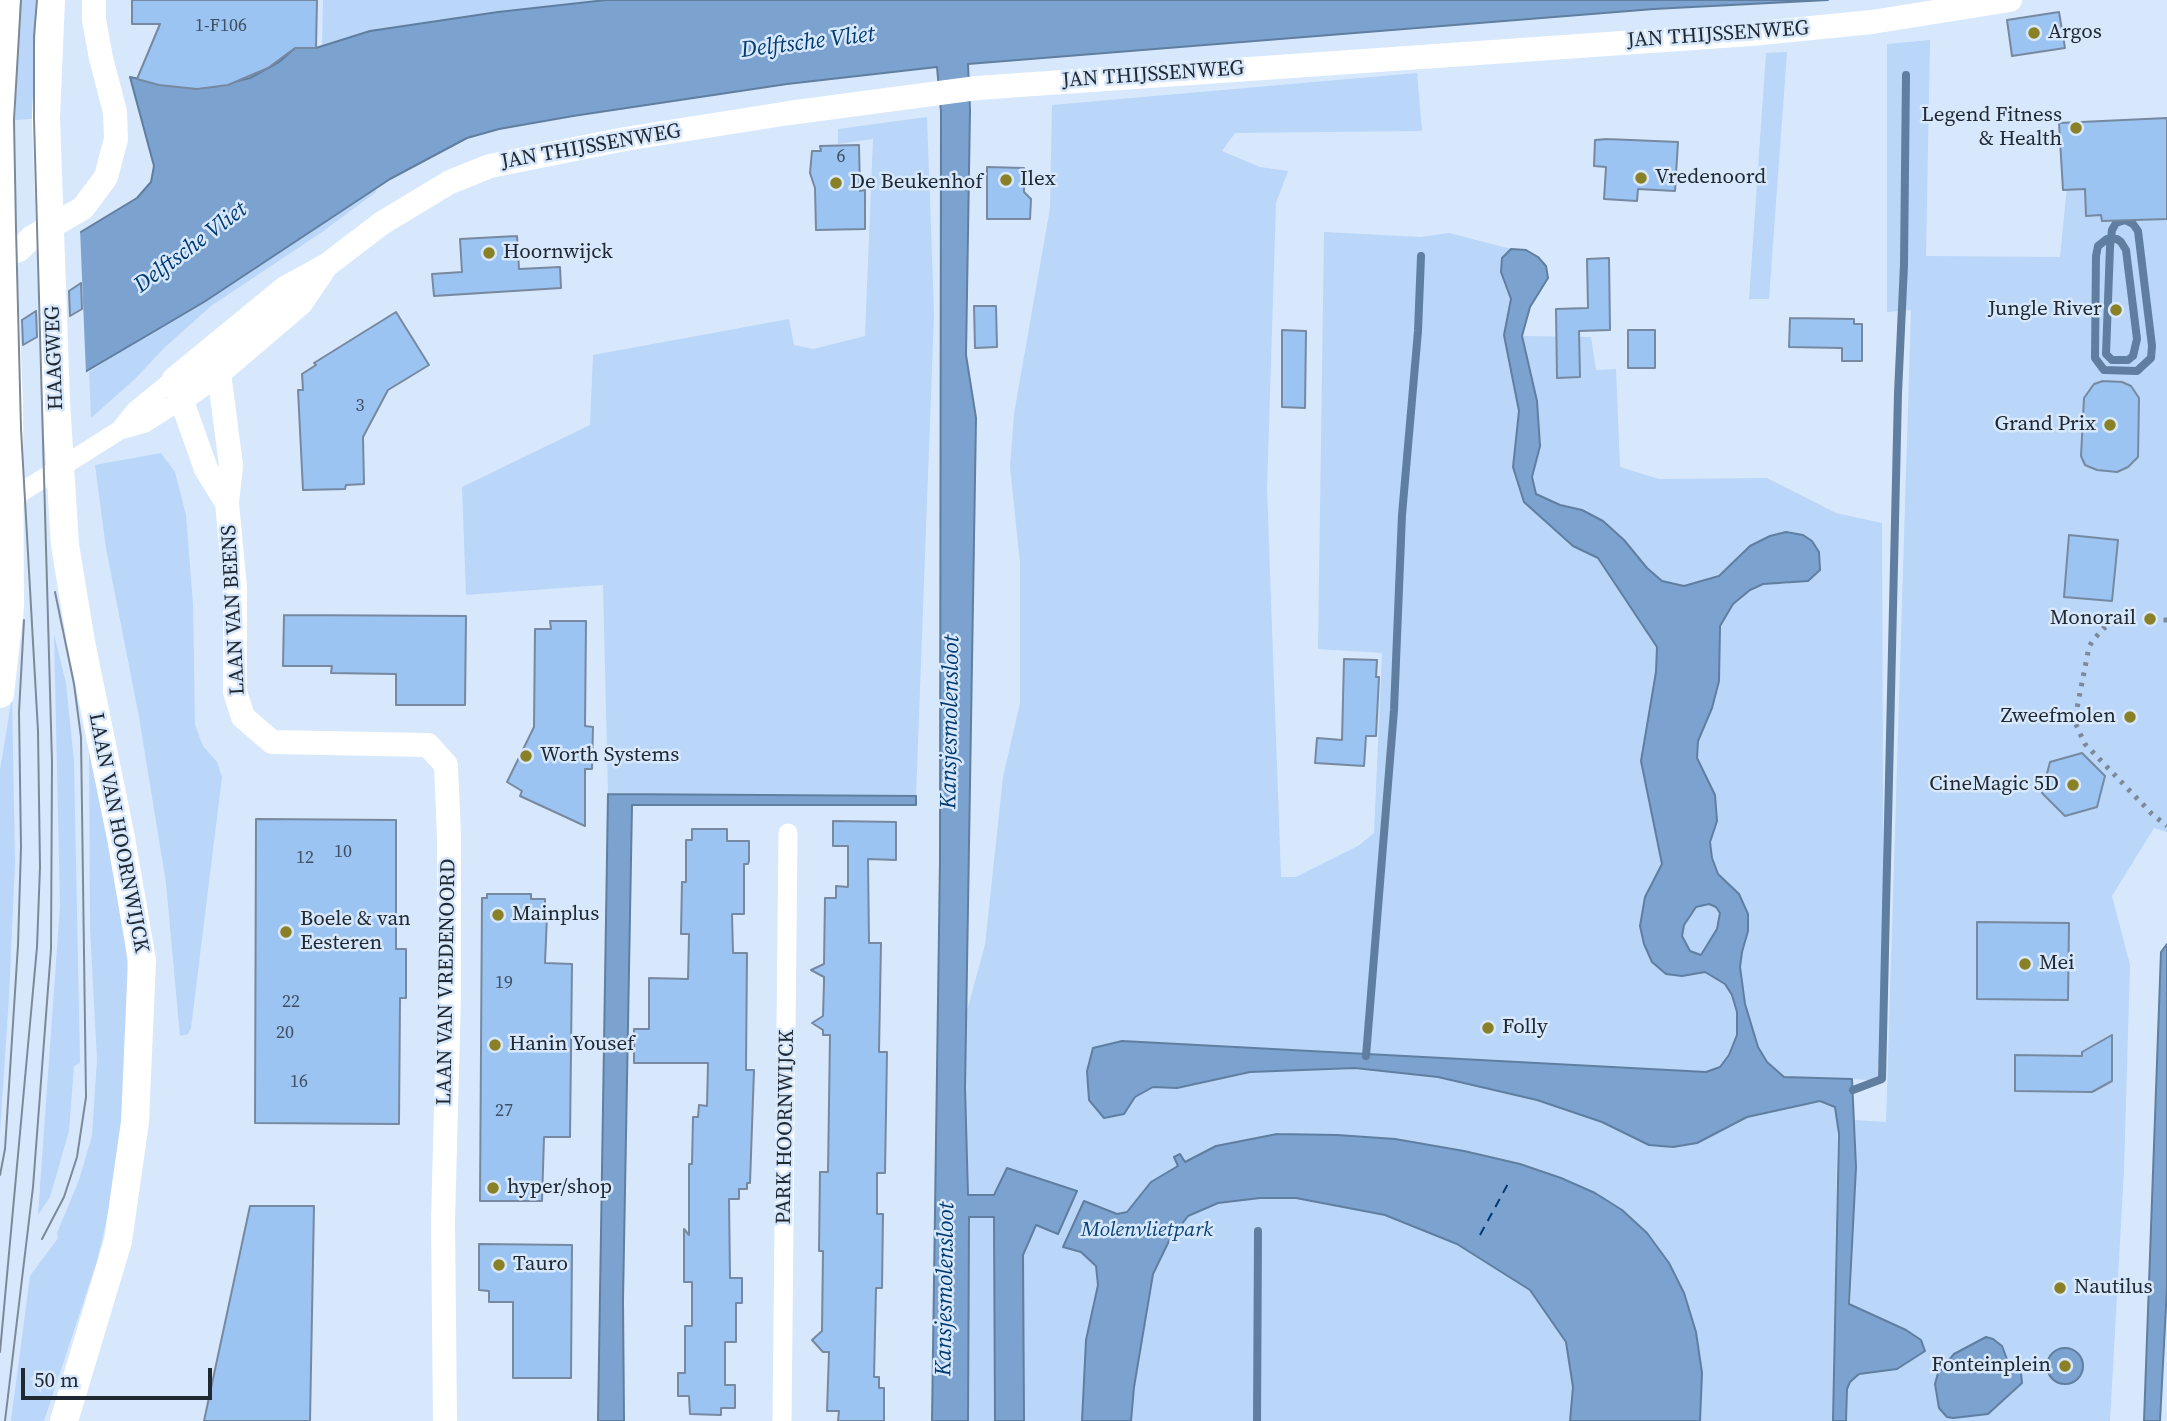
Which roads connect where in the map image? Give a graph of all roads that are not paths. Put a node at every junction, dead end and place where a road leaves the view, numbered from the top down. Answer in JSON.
{"nodes":[{"id":1,"x":6,"y":0,"type":"edge"},
{"id":2,"x":51,"y":0,"type":"edge"},
{"id":3,"x":94,"y":0,"type":"edge"},
{"id":4,"x":2010,"y":0,"type":"edge"},
{"id":5,"x":1,"y":122,"type":"edge"},
{"id":6,"x":0,"y":230,"type":"edge"},
{"id":7,"x":32,"y":238,"type":"junction"},
{"id":8,"x":0,"y":256,"type":"edge"},
{"id":9,"x":212,"y":364,"type":"junction"},
{"id":10,"x":178,"y":390,"type":"junction"},
{"id":11,"x":62,"y":489,"type":"joint"},
{"id":12,"x":227,"y":503,"type":"junction"},
{"id":13,"x":5,"y":514,"type":"edge"},
{"id":14,"x":0,"y":694,"type":"edge"},
{"id":15,"x":243,"y":717,"type":"joint"},
{"id":16,"x":788,"y":833,"type":"dead end"},
{"id":17,"x":64,"y":1421,"type":"edge"},
{"id":18,"x":444,"y":1421,"type":"edge"},
{"id":19,"x":782,"y":1421,"type":"edge"}],
"edges":[{"from":1,"to":5,"type":"main road"},
{"from":2,"to":11,"type":"main road","name":"HAAGWEG"},
{"from":3,"to":7,"type":"street"},
{"from":4,"to":9,"type":"street","name":"JAN THIJSSENWEG"},
{"from":5,"to":13,"type":"main road"},
{"from":6,"to":7,"type":"street"},
{"from":7,"to":8,"type":"street"},
{"from":9,"to":10,"type":"street","name":"JAN THIJSSENWEG"},
{"from":9,"to":12,"type":"street","name":"LAAN VAN BEENS"},
{"from":10,"to":12,"type":"street","name":"LAAN VAN BEENS"},
{"from":10,"to":13,"type":"street"},
{"from":11,"to":17,"type":"main road","name":"LAAN VAN HOORNWIJCK"},
{"from":12,"to":15,"type":"street","name":"LAAN VAN BEENS"},
{"from":13,"to":14,"type":"main road"},
{"from":15,"to":18,"type":"street","name":"LAAN VAN VREDENOORD"},
{"from":16,"to":19,"type":"street","name":"PARK HOORNWIJCK"}]}
